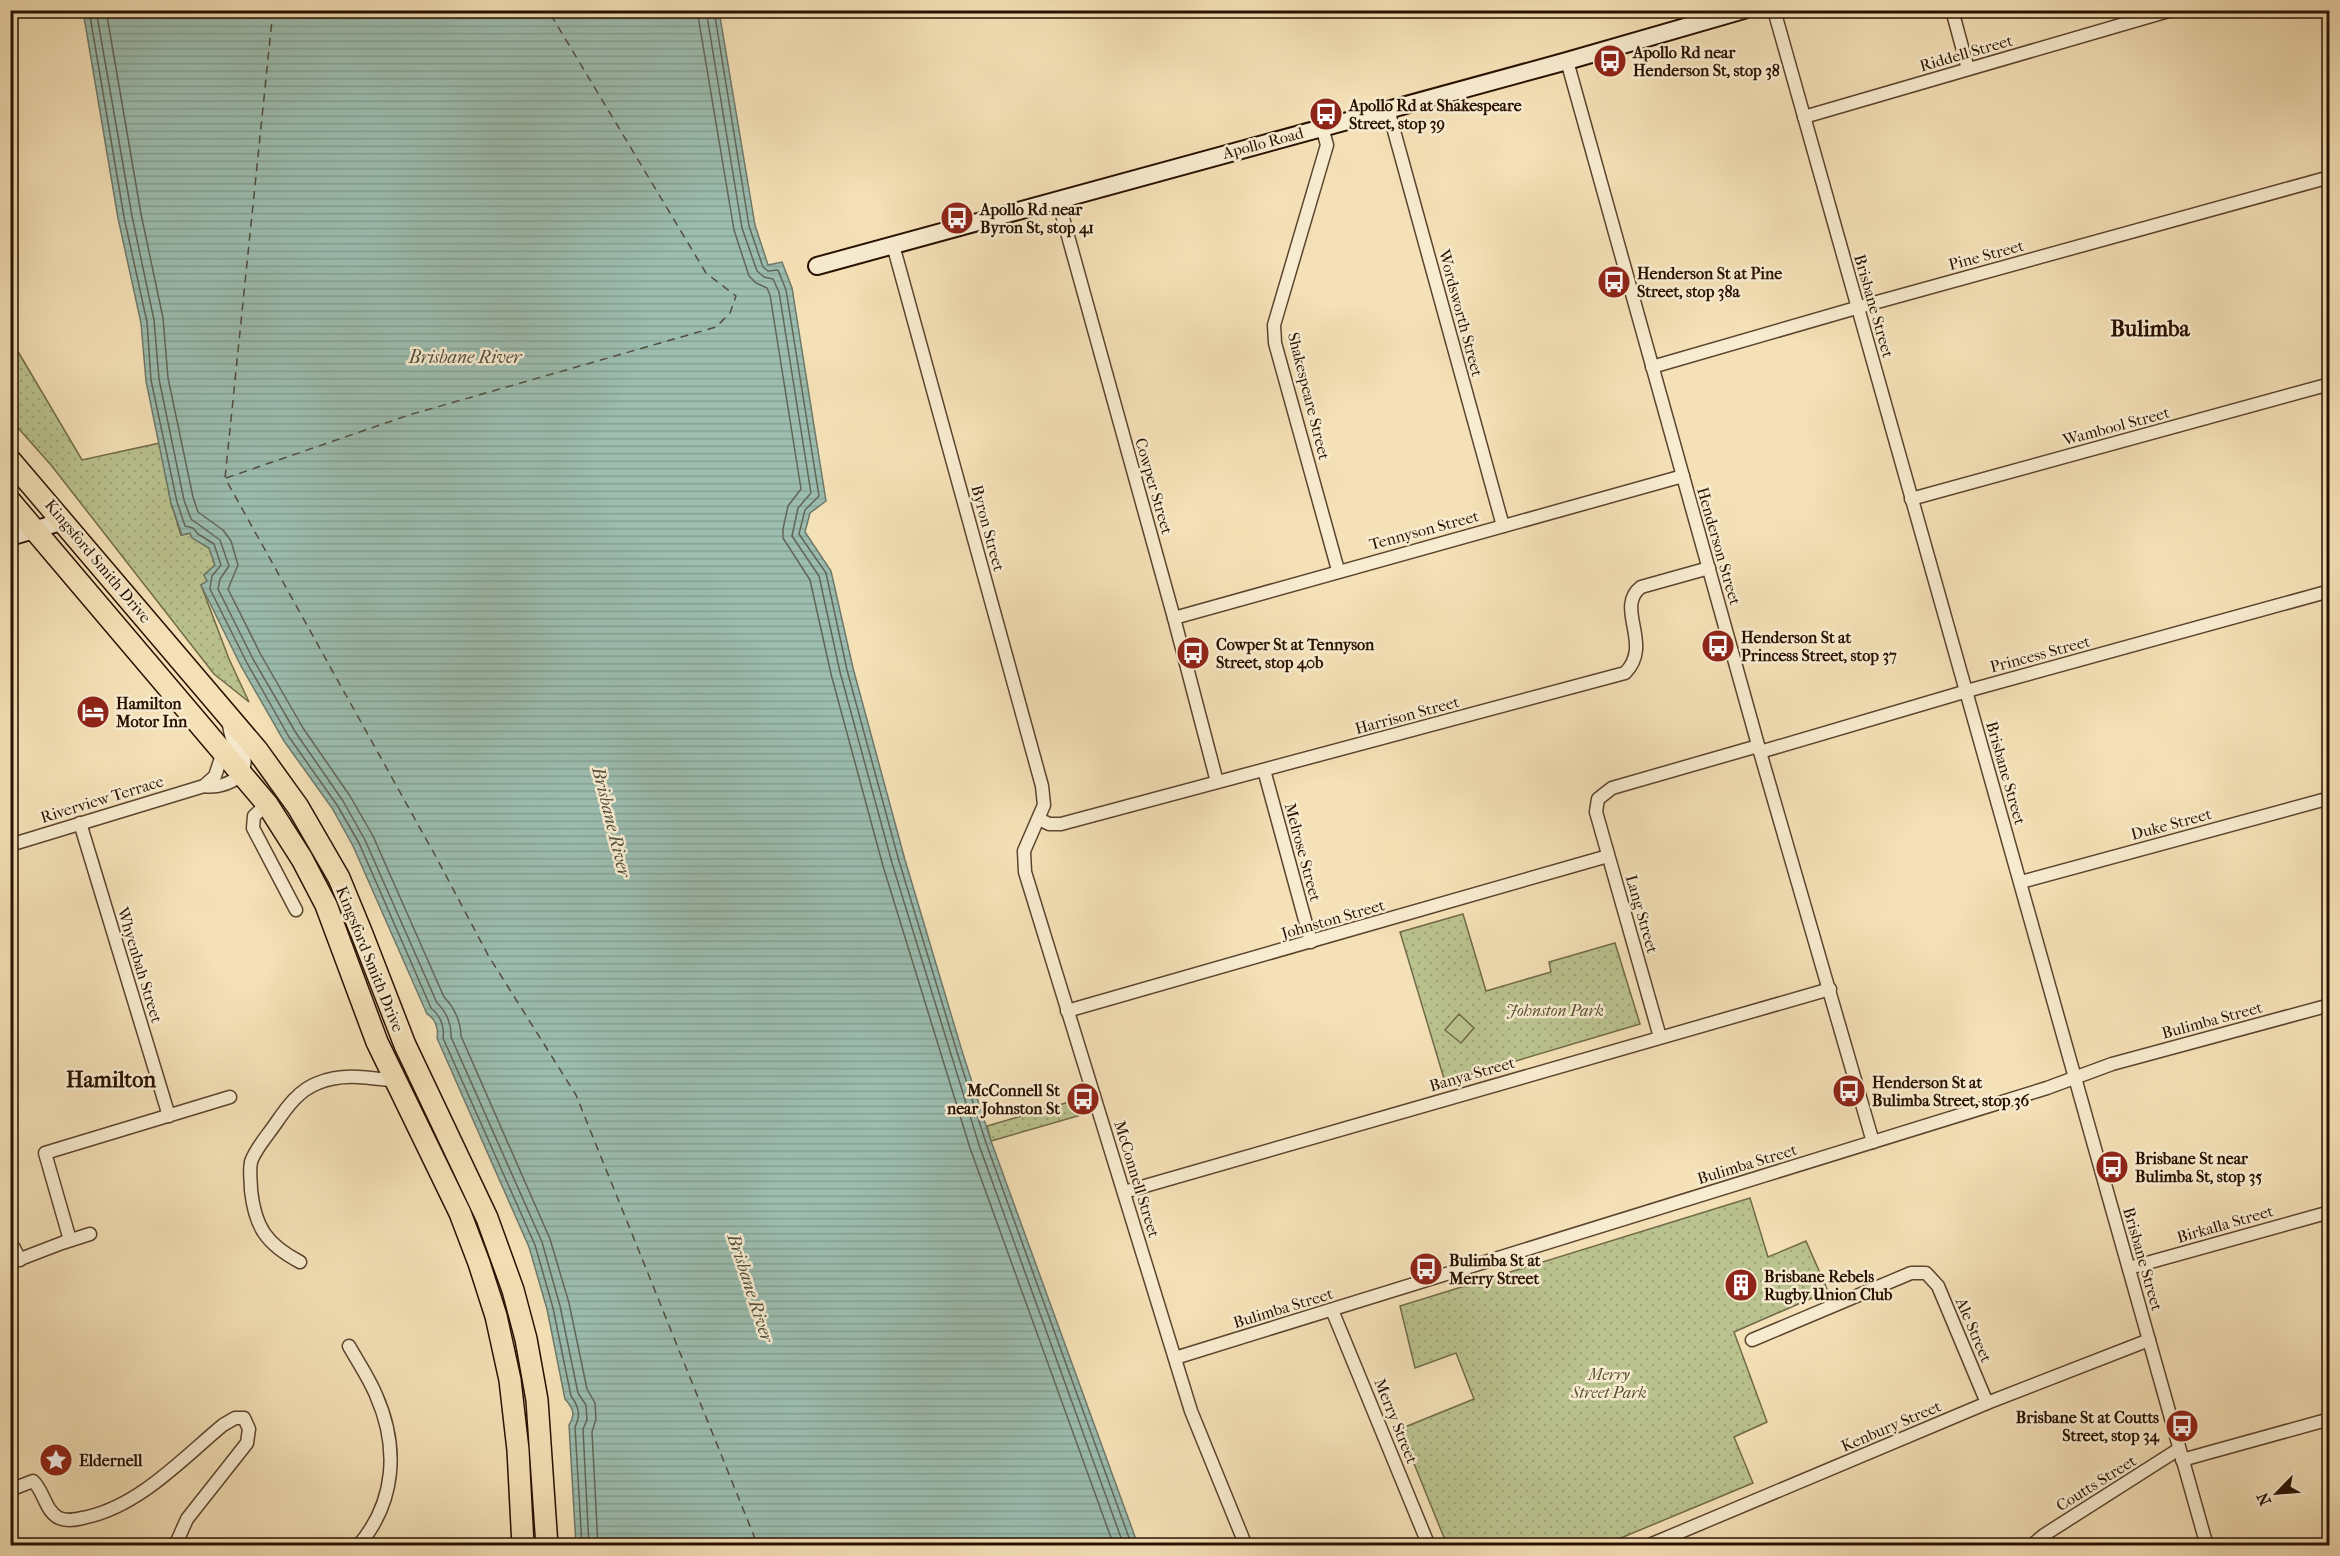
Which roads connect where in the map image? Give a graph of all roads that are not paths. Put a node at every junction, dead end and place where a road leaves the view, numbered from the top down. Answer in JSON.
{"nodes":[{"id":1,"x":1744,"y":10,"type":"edge"},
{"id":2,"x":1774,"y":10,"type":"edge"},
{"id":3,"x":1952,"y":10,"type":"edge"},
{"id":4,"x":2172,"y":10,"type":"edge"},
{"id":5,"x":1567,"y":61,"type":"junction"},
{"id":6,"x":1968,"y":69,"type":"junction"},
{"id":7,"x":1388,"y":109,"type":"junction"},
{"id":8,"x":1804,"y":117,"type":"junction"},
{"id":9,"x":1322,"y":127,"type":"junction"},
{"id":10,"x":2330,"y":177,"type":"edge"},
{"id":11,"x":1058,"y":200,"type":"junction"},
{"id":12,"x":893,"y":245,"type":"junction"},
{"id":13,"x":817,"y":266,"type":"dead end"},
{"id":14,"x":1857,"y":309,"type":"junction"},
{"id":15,"x":1652,"y":367,"type":"junction"},
{"id":16,"x":2330,"y":384,"type":"edge"},
{"id":17,"x":10,"y":460,"type":"edge"},
{"id":18,"x":1683,"y":476,"type":"junction"},
{"id":19,"x":1911,"y":499,"type":"junction"},
{"id":20,"x":10,"y":501,"type":"edge"},
{"id":21,"x":64,"y":521,"type":"junction"},
{"id":22,"x":1503,"y":526,"type":"junction"},
{"id":23,"x":36,"y":530,"type":"junction"},
{"id":24,"x":10,"y":537,"type":"edge"},
{"id":25,"x":1709,"y":568,"type":"junction"},
{"id":26,"x":1338,"y":570,"type":"junction"},
{"id":27,"x":2330,"y":591,"type":"edge"},
{"id":28,"x":1174,"y":618,"type":"junction"},
{"id":29,"x":1965,"y":692,"type":"junction"},
{"id":30,"x":227,"y":714,"type":"junction"},
{"id":31,"x":1759,"y":749,"type":"junction"},
{"id":32,"x":224,"y":752,"type":"junction"},
{"id":33,"x":1264,"y":770,"type":"junction"},
{"id":34,"x":241,"y":772,"type":"junction"},
{"id":35,"x":1217,"y":782,"type":"junction"},
{"id":36,"x":204,"y":786,"type":"junction"},
{"id":37,"x":2330,"y":798,"type":"edge"},
{"id":38,"x":1598,"y":799,"type":"joint"},
{"id":39,"x":267,"y":804,"type":"junction"},
{"id":40,"x":1039,"y":819,"type":"junction"},
{"id":41,"x":80,"y":823,"type":"junction"},
{"id":42,"x":10,"y":844,"type":"edge"},
{"id":43,"x":1608,"y":856,"type":"junction"},
{"id":44,"x":2021,"y":882,"type":"junction"},
{"id":45,"x":296,"y":910,"type":"dead end"},
{"id":46,"x":1311,"y":942,"type":"junction"},
{"id":47,"x":1830,"y":989,"type":"junction"},
{"id":48,"x":2330,"y":1005,"type":"edge"},
{"id":49,"x":1067,"y":1011,"type":"junction"},
{"id":50,"x":1660,"y":1037,"type":"junction"},
{"id":51,"x":383,"y":1055,"type":"junction"},
{"id":52,"x":366,"y":1076,"type":"junction"},
{"id":53,"x":2075,"y":1078,"type":"junction"},
{"id":54,"x":396,"y":1081,"type":"junction"},
{"id":55,"x":230,"y":1097,"type":"dead end"},
{"id":56,"x":169,"y":1116,"type":"junction"},
{"id":57,"x":1873,"y":1142,"type":"junction"},
{"id":58,"x":1124,"y":1192,"type":"junction"},
{"id":59,"x":2330,"y":1212,"type":"edge"},
{"id":60,"x":90,"y":1234,"type":"dead end"},
{"id":61,"x":70,"y":1240,"type":"junction"},
{"id":62,"x":10,"y":1248,"type":"edge"},
{"id":63,"x":15,"y":1262,"type":"edge"},
{"id":64,"x":300,"y":1262,"type":"dead end"},
{"id":65,"x":2129,"y":1268,"type":"junction"},
{"id":66,"x":1332,"y":1310,"type":"junction"},
{"id":67,"x":1752,"y":1340,"type":"dead end"},
{"id":68,"x":2149,"y":1340,"type":"junction"},
{"id":69,"x":350,"y":1346,"type":"dead end"},
{"id":70,"x":1175,"y":1358,"type":"junction"},
{"id":71,"x":1987,"y":1403,"type":"junction"},
{"id":72,"x":2330,"y":1419,"type":"edge"},
{"id":73,"x":2181,"y":1455,"type":"junction"},
{"id":74,"x":10,"y":1490,"type":"edge"},
{"id":75,"x":175,"y":1545,"type":"edge"},
{"id":76,"x":358,"y":1545,"type":"edge"},
{"id":77,"x":523,"y":1545,"type":"edge"},
{"id":78,"x":546,"y":1545,"type":"edge"},
{"id":79,"x":1246,"y":1545,"type":"edge"},
{"id":80,"x":1429,"y":1545,"type":"edge"},
{"id":81,"x":1647,"y":1545,"type":"edge"},
{"id":82,"x":2031,"y":1545,"type":"edge"},
{"id":83,"x":2207,"y":1545,"type":"edge"}],
"edges":[{"from":1,"to":5,"type":"street","name":"Apollo Road"},
{"from":2,"to":8,"type":"street","name":"Brisbane Street"},
{"from":3,"to":6,"type":"street"},
{"from":4,"to":6,"type":"street","name":"Riddell Street"},
{"from":5,"to":7,"type":"street","name":"Apollo Road"},
{"from":5,"to":15,"type":"street","name":"Henderson Street"},
{"from":6,"to":8,"type":"street","name":"Riddell Street"},
{"from":7,"to":9,"type":"street","name":"Apollo Road"},
{"from":7,"to":22,"type":"street","name":"Wordsworth Street"},
{"from":8,"to":14,"type":"street","name":"Brisbane Street"},
{"from":9,"to":11,"type":"street","name":"Apollo Road"},
{"from":9,"to":26,"type":"street","name":"Shakespeare Street"},
{"from":10,"to":14,"type":"street","name":"Pine Street"},
{"from":11,"to":12,"type":"street","name":"Apollo Road"},
{"from":11,"to":28,"type":"street","name":"Cowper Street"},
{"from":12,"to":13,"type":"street","name":"Apollo Road"},
{"from":12,"to":40,"type":"street","name":"Byron Street"},
{"from":14,"to":15,"type":"street","name":"Pine Street"},
{"from":14,"to":19,"type":"street","name":"Brisbane Street"},
{"from":15,"to":18,"type":"street","name":"Henderson Street"},
{"from":16,"to":19,"type":"street","name":"Wambool Street"},
{"from":17,"to":21,"type":"highway","name":"Kingsford Smith Drive"},
{"from":18,"to":22,"type":"street","name":"Tennyson Street"},
{"from":18,"to":25,"type":"street","name":"Henderson Street"},
{"from":19,"to":29,"type":"street","name":"Brisbane Street"},
{"from":20,"to":23,"type":"highway","name":"Kingsford Smith Drive"},
{"from":21,"to":23,"type":"street"},
{"from":21,"to":30,"type":"highway","name":"Kingsford Smith Drive"},
{"from":22,"to":26,"type":"street","name":"Tennyson Street"},
{"from":23,"to":24,"type":"street"},
{"from":23,"to":32,"type":"highway","name":"Kingsford Smith Drive"},
{"from":25,"to":31,"type":"street","name":"Henderson Street"},
{"from":25,"to":33,"type":"street","name":"Harrison Street"},
{"from":26,"to":28,"type":"street","name":"Tennyson Street"},
{"from":27,"to":29,"type":"street","name":"Princess Street"},
{"from":28,"to":35,"type":"street","name":"Cowper Street"},
{"from":29,"to":31,"type":"street","name":"Princess Street"},
{"from":29,"to":44,"type":"street","name":"Brisbane Street"},
{"from":30,"to":34,"type":"street"},
{"from":30,"to":78,"type":"highway","name":"Kingsford Smith Drive"},
{"from":31,"to":38,"type":"street","name":"Princess Street"},
{"from":31,"to":47,"type":"street","name":"Henderson Street"},
{"from":32,"to":34,"type":"highway","name":"Kingsford Smith Drive"},
{"from":32,"to":36,"type":"street"},
{"from":33,"to":35,"type":"street","name":"Harrison Street"},
{"from":33,"to":46,"type":"street","name":"Melrose Street"},
{"from":34,"to":36,"type":"street","name":"Riverview Terrace"},
{"from":34,"to":39,"type":"highway","name":"Kingsford Smith Drive"},
{"from":35,"to":40,"type":"street","name":"Harrison Street"},
{"from":36,"to":41,"type":"street","name":"Riverview Terrace"},
{"from":37,"to":44,"type":"street","name":"Duke Street"},
{"from":38,"to":43,"type":"street","name":"Lang Street"},
{"from":39,"to":45,"type":"street"},
{"from":39,"to":51,"type":"highway","name":"Kingsford Smith Drive"},
{"from":40,"to":49,"type":"street","name":"McConnell Street"},
{"from":41,"to":42,"type":"street","name":"Riverview Terrace"},
{"from":41,"to":56,"type":"street","name":"Whyenbah Street"},
{"from":43,"to":46,"type":"street","name":"Johnston Street"},
{"from":43,"to":50,"type":"street","name":"Lang Street"},
{"from":44,"to":53,"type":"street","name":"Brisbane Street"},
{"from":46,"to":49,"type":"street","name":"Johnston Street"},
{"from":47,"to":50,"type":"street","name":"Banya Street"},
{"from":47,"to":57,"type":"street","name":"Henderson Street"},
{"from":48,"to":53,"type":"street","name":"Bulimba Street"},
{"from":49,"to":58,"type":"street","name":"McConnell Street"},
{"from":50,"to":58,"type":"street","name":"Banya Street"},
{"from":51,"to":52,"type":"street"},
{"from":51,"to":54,"type":"highway","name":"Kingsford Smith Drive"},
{"from":52,"to":54,"type":"street"},
{"from":52,"to":64,"type":"street"},
{"from":53,"to":57,"type":"street","name":"Bulimba Street"},
{"from":53,"to":65,"type":"street","name":"Brisbane Street"},
{"from":54,"to":77,"type":"highway","name":"Kingsford Smith Drive"},
{"from":55,"to":56,"type":"street"},
{"from":56,"to":61,"type":"street"},
{"from":57,"to":66,"type":"street","name":"Bulimba Street"},
{"from":58,"to":70,"type":"street","name":"McConnell Street"},
{"from":59,"to":65,"type":"street","name":"Birkalla Street"},
{"from":60,"to":61,"type":"street"},
{"from":61,"to":63,"type":"street"},
{"from":62,"to":63,"type":"street"},
{"from":65,"to":68,"type":"street","name":"Brisbane Street"},
{"from":66,"to":70,"type":"street","name":"Bulimba Street"},
{"from":66,"to":80,"type":"street","name":"Merry Street"},
{"from":67,"to":71,"type":"street","name":"Ale Street"},
{"from":68,"to":71,"type":"street","name":"Kenbury Street"},
{"from":68,"to":73,"type":"street","name":"Brisbane Street"},
{"from":69,"to":76,"type":"street"},
{"from":70,"to":79,"type":"street","name":"McConnell Street"},
{"from":71,"to":81,"type":"street","name":"Kenbury Street"},
{"from":72,"to":73,"type":"street","name":"Coutts Street"},
{"from":73,"to":82,"type":"street","name":"Coutts Street"},
{"from":73,"to":83,"type":"street","name":"Brisbane Street"},
{"from":74,"to":75,"type":"street"}]}
